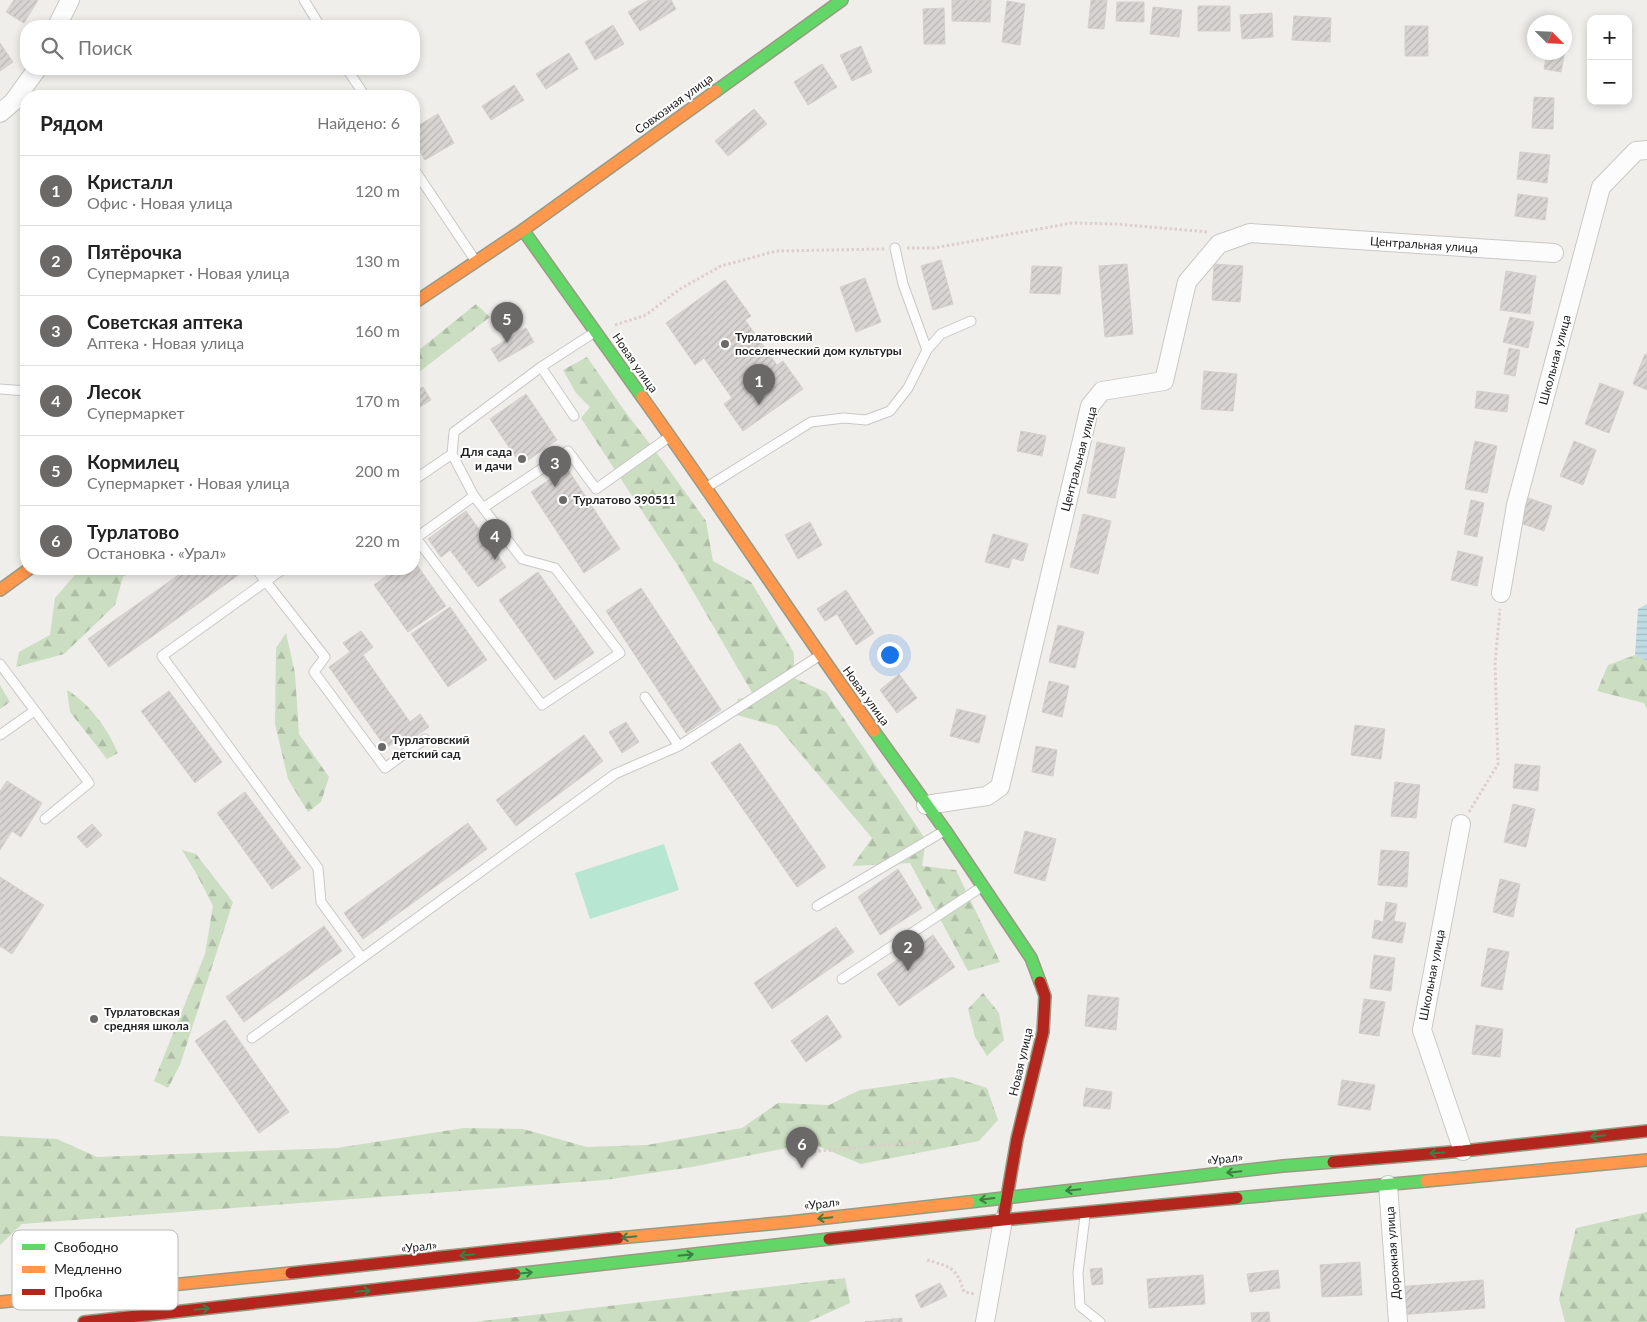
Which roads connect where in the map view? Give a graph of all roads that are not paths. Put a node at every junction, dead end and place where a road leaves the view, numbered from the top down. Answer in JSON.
{"nodes":[{"id":1,"x":70,"y":0,"type":"edge"},
{"id":2,"x":304,"y":0,"type":"edge"},
{"id":3,"x":842,"y":0,"type":"edge"},
{"id":4,"x":60,"y":20,"type":"edge"},
{"id":5,"x":316,"y":20,"type":"edge"},
{"id":6,"x":33,"y":75,"type":"edge"},
{"id":7,"x":351,"y":75,"type":"edge"},
{"id":8,"x":22,"y":90,"type":"edge"},
{"id":9,"x":361,"y":90,"type":"edge"},
{"id":10,"x":20,"y":92,"type":"edge"},
{"id":11,"x":0,"y":114,"type":"edge"},
{"id":12,"x":1647,"y":150,"type":"edge"},
{"id":13,"x":420,"y":178,"type":"edge"},
{"id":14,"x":522,"y":230,"type":"junction"},
{"id":15,"x":895,"y":248,"type":"road end"},
{"id":16,"x":1554,"y":254,"type":"dead end"},
{"id":17,"x":476,"y":262,"type":"junction"},
{"id":18,"x":420,"y":299,"type":"edge"},
{"id":19,"x":971,"y":321,"type":"dead end"},
{"id":20,"x":596,"y":331,"type":"junction"},
{"id":21,"x":926,"y":350,"type":"junction"},
{"id":22,"x":541,"y":367,"type":"junction"},
{"id":23,"x":0,"y":389,"type":"edge"},
{"id":24,"x":20,"y":391,"type":"edge"},
{"id":25,"x":574,"y":416,"type":"dead end"},
{"id":26,"x":670,"y":437,"type":"junction"},
{"id":27,"x":452,"y":454,"type":"junction"},
{"id":28,"x":420,"y":476,"type":"edge"},
{"id":29,"x":707,"y":487,"type":"junction"},
{"id":30,"x":474,"y":496,"type":"junction"},
{"id":31,"x":483,"y":508,"type":"junction"},
{"id":32,"x":420,"y":535,"type":"edge"},
{"id":33,"x":420,"y":543,"type":"edge"},
{"id":34,"x":21,"y":575,"type":"edge"},
{"id":35,"x":260,"y":575,"type":"edge"},
{"id":36,"x":274,"y":575,"type":"edge"},
{"id":37,"x":265,"y":581,"type":"junction"},
{"id":38,"x":0,"y":590,"type":"edge"},
{"id":39,"x":1501,"y":593,"type":"road end"},
{"id":40,"x":819,"y":655,"type":"junction"},
{"id":41,"x":0,"y":664,"type":"edge"},
{"id":42,"x":645,"y":696,"type":"dead end"},
{"id":43,"x":34,"y":711,"type":"junction"},
{"id":44,"x":0,"y":735,"type":"edge"},
{"id":45,"x":425,"y":739,"type":"dead end"},
{"id":46,"x":679,"y":746,"type":"junction"},
{"id":47,"x":926,"y":805,"type":"junction"},
{"id":48,"x":45,"y":819,"type":"dead end"},
{"id":49,"x":1461,"y":824,"type":"road end"},
{"id":50,"x":945,"y":830,"type":"junction"},
{"id":51,"x":983,"y":886,"type":"junction"},
{"id":52,"x":817,"y":906,"type":"dead end"},
{"id":53,"x":362,"y":958,"type":"junction"},
{"id":54,"x":842,"y":979,"type":"dead end"},
{"id":55,"x":252,"y":1038,"type":"dead end"},
{"id":56,"x":1647,"y":1131,"type":"edge"},
{"id":57,"x":1462,"y":1151,"type":"junction"},
{"id":58,"x":1015,"y":1158,"type":"junction"},
{"id":59,"x":1647,"y":1160,"type":"edge"},
{"id":60,"x":1022,"y":1173,"type":"dead end"},
{"id":61,"x":1033,"y":1184,"type":"dead end"},
{"id":62,"x":1388,"y":1185,"type":"junction"},
{"id":63,"x":1053,"y":1192,"type":"junction"},
{"id":64,"x":1007,"y":1197,"type":"junction"},
{"id":65,"x":1086,"y":1212,"type":"junction"},
{"id":66,"x":1002,"y":1220,"type":"junction"},
{"id":67,"x":178,"y":1284,"type":"edge"},
{"id":68,"x":84,"y":1322,"type":"edge"},
{"id":69,"x":985,"y":1322,"type":"edge"},
{"id":70,"x":1100,"y":1322,"type":"edge"},
{"id":71,"x":1398,"y":1322,"type":"edge"}],
"edges":[{"from":1,"to":4,"type":"street"},
{"from":2,"to":5,"type":"lane"},
{"from":3,"to":14,"type":"main road","name":"Совхозная улица"},
{"from":6,"to":8,"type":"street"},
{"from":7,"to":9,"type":"lane"},
{"from":10,"to":11,"type":"street"},
{"from":12,"to":39,"type":"street","name":"Школьная улица"},
{"from":13,"to":17,"type":"lane"},
{"from":14,"to":17,"type":"main road","name":"Совхозная улица"},
{"from":14,"to":20,"type":"main road","name":"Новая улица"},
{"from":15,"to":21,"type":"lane"},
{"from":16,"to":47,"type":"street","name":"Центральная улица"},
{"from":17,"to":18,"type":"main road","name":"Совхозная улица"},
{"from":19,"to":21,"type":"lane"},
{"from":20,"to":22,"type":"lane"},
{"from":20,"to":26,"type":"main road","name":"Новая улица"},
{"from":21,"to":29,"type":"lane"},
{"from":22,"to":25,"type":"lane"},
{"from":22,"to":27,"type":"lane"},
{"from":23,"to":24,"type":"lane"},
{"from":26,"to":29,"type":"main road","name":"Новая улица"},
{"from":26,"to":31,"type":"lane"},
{"from":27,"to":28,"type":"lane"},
{"from":27,"to":30,"type":"lane"},
{"from":29,"to":40,"type":"main road","name":"Новая улица"},
{"from":30,"to":31,"type":"lane"},
{"from":30,"to":32,"type":"lane"},
{"from":31,"to":33,"type":"lane"},
{"from":34,"to":38,"type":"main road"},
{"from":35,"to":37,"type":"lane"},
{"from":36,"to":37,"type":"lane"},
{"from":37,"to":45,"type":"lane"},
{"from":37,"to":53,"type":"lane"},
{"from":40,"to":46,"type":"lane"},
{"from":40,"to":47,"type":"main road","name":"Новая улица"},
{"from":41,"to":43,"type":"lane"},
{"from":42,"to":46,"type":"lane"},
{"from":43,"to":44,"type":"lane"},
{"from":43,"to":48,"type":"lane"},
{"from":46,"to":53,"type":"lane"},
{"from":47,"to":50,"type":"main road","name":"Новая улица"},
{"from":49,"to":57,"type":"street","name":"Школьная улица"},
{"from":50,"to":51,"type":"main road","name":"Новая улица"},
{"from":50,"to":52,"type":"lane"},
{"from":51,"to":54,"type":"lane"},
{"from":51,"to":58,"type":"main road","name":"Новая улица"},
{"from":53,"to":55,"type":"lane"},
{"from":56,"to":57,"type":"main road","name":"«Урал»","one_way":true},
{"from":57,"to":63,"type":"main road","name":"«Урал»","one_way":true},
{"from":58,"to":60,"type":"main road"},
{"from":58,"to":64,"type":"main road","name":"Новая улица"},
{"from":59,"to":62,"type":"main road"},
{"from":61,"to":63,"type":"main road"},
{"from":62,"to":65,"type":"main road"},
{"from":62,"to":71,"type":"street","name":"Дорожная улица"},
{"from":63,"to":64,"type":"main road","name":"«Урал»"},
{"from":64,"to":66,"type":"main road","name":"Новая улица"},
{"from":64,"to":67,"type":"main road","name":"«Урал»","one_way":true},
{"from":65,"to":66,"type":"main road"},
{"from":65,"to":70,"type":"lane"},
{"from":68,"to":66,"type":"main road","one_way":true},
{"from":66,"to":69,"type":"street"}]}
